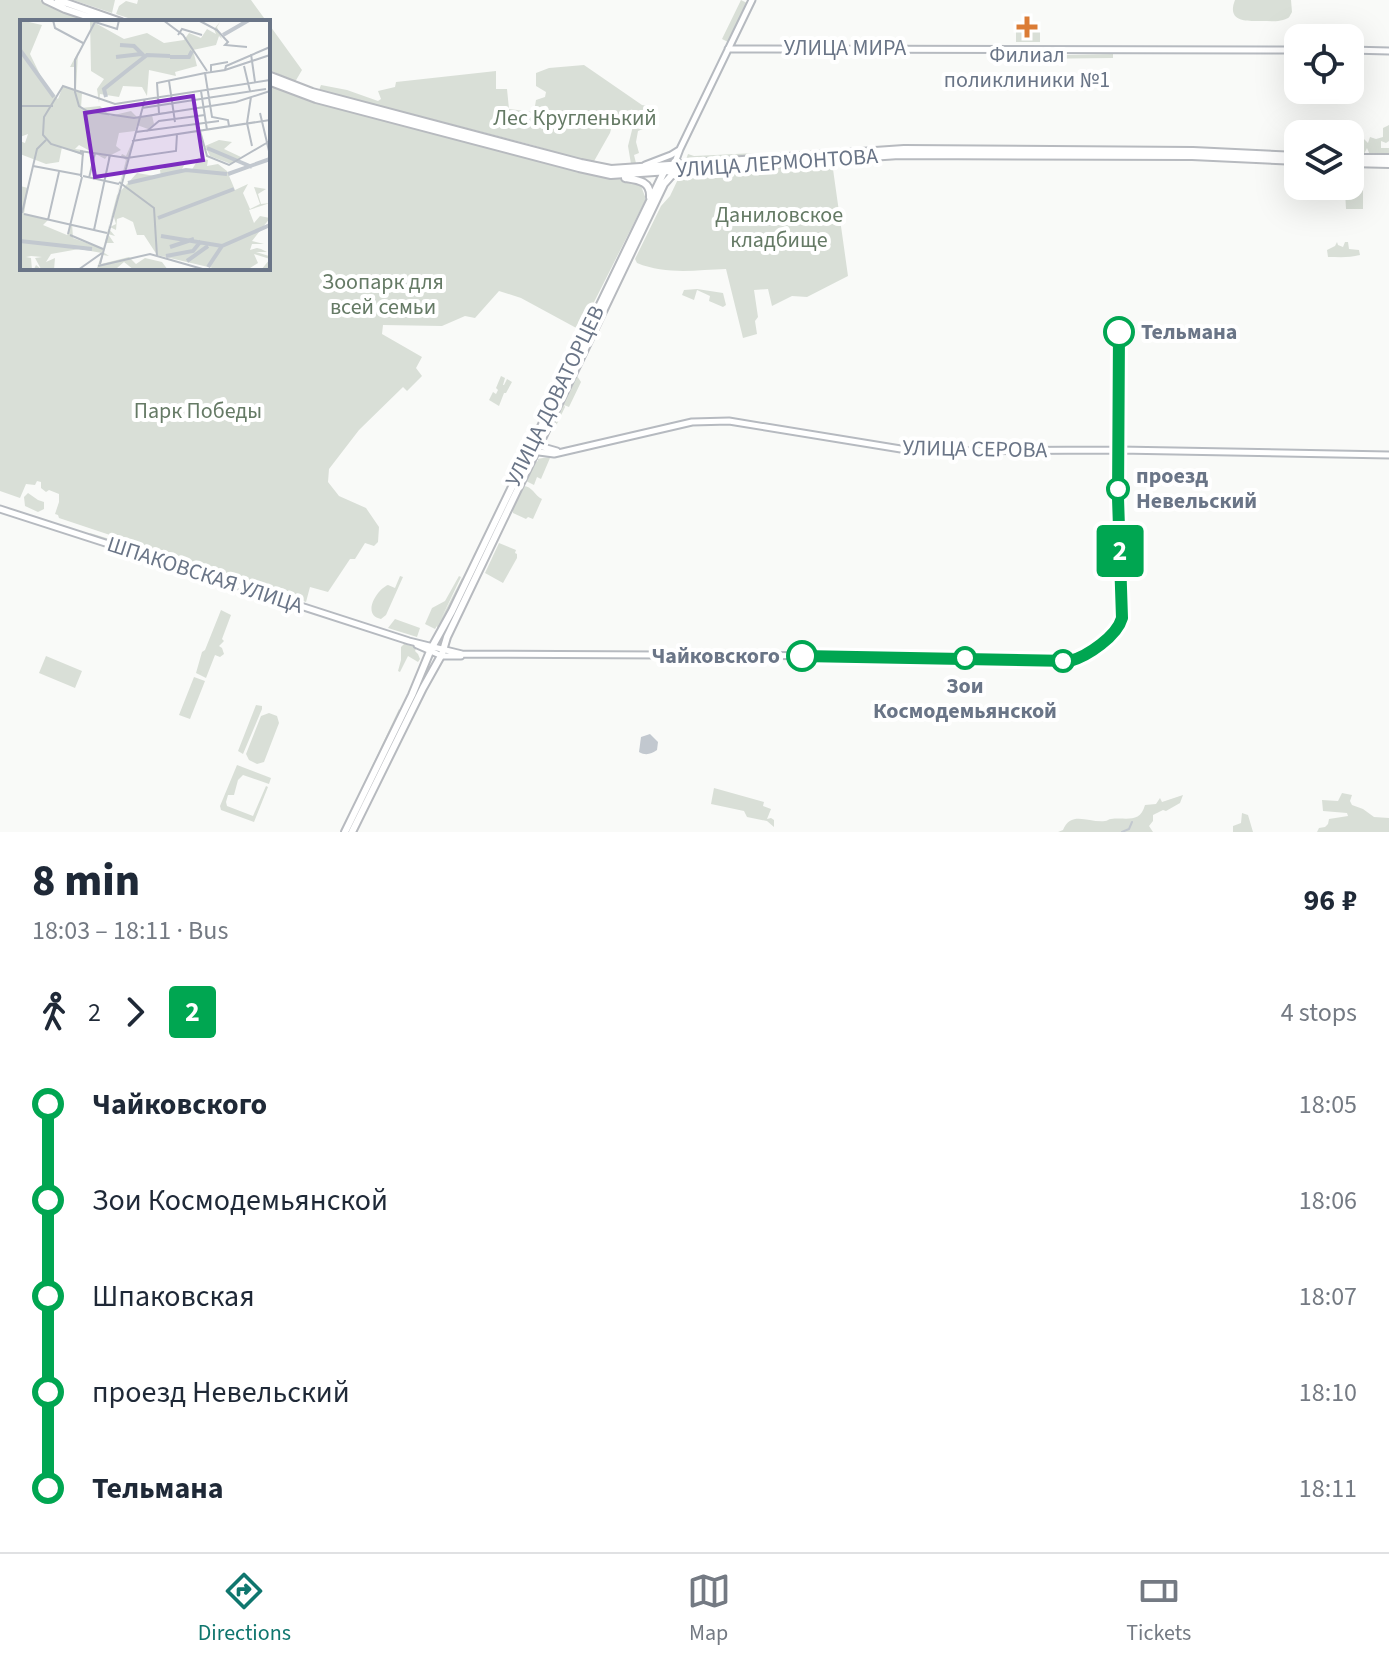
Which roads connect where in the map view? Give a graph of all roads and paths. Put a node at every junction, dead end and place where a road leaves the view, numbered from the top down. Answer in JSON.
{"nodes":[{"id":1,"x":46,"y":0,"type":"edge"},
{"id":2,"x":58,"y":0,"type":"edge"},
{"id":3,"x":752,"y":0,"type":"edge"},
{"id":4,"x":98,"y":20,"type":"edge"},
{"id":5,"x":115,"y":20,"type":"edge"},
{"id":6,"x":728,"y":49,"type":"junction"},
{"id":7,"x":1284,"y":50,"type":"edge"},
{"id":8,"x":1364,"y":50,"type":"edge"},
{"id":9,"x":1389,"y":51,"type":"edge"},
{"id":10,"x":270,"y":79,"type":"edge"},
{"id":11,"x":444,"y":129,"type":"junction"},
{"id":12,"x":679,"y":152,"type":"junction"},
{"id":13,"x":1284,"y":158,"type":"edge"},
{"id":14,"x":1364,"y":160,"type":"edge"},
{"id":15,"x":1389,"y":161,"type":"edge"},
{"id":16,"x":689,"y":167,"type":"junction"},
{"id":17,"x":633,"y":169,"type":"junction"},
{"id":18,"x":669,"y":169,"type":"junction"},
{"id":19,"x":602,"y":173,"type":"junction"},
{"id":20,"x":664,"y":184,"type":"junction"},
{"id":21,"x":649,"y":202,"type":"junction"},
{"id":22,"x":569,"y":375,"type":"junction"},
{"id":23,"x":544,"y":435,"type":"junction"},
{"id":24,"x":535,"y":447,"type":"junction"},
{"id":25,"x":1119,"y":450,"type":"junction"},
{"id":26,"x":560,"y":452,"type":"junction"},
{"id":27,"x":1389,"y":455,"type":"edge"},
{"id":28,"x":531,"y":461,"type":"junction"},
{"id":29,"x":0,"y":509,"type":"edge"},
{"id":30,"x":409,"y":641,"type":"junction"},
{"id":31,"x":469,"y":654,"type":"junction"},
{"id":32,"x":441,"y":657,"type":"junction"},
{"id":33,"x":345,"y":832,"type":"edge"},
{"id":34,"x":352,"y":832,"type":"edge"}],
"edges":[{"from":1,"to":4,"type":"main road"},
{"from":2,"to":5,"type":"main road"},
{"from":3,"to":6,"type":"main road","name":"УЛИЦА ДОВАТОРЦЕВ"},
{"from":6,"to":7,"type":"main road","name":"УЛИЦА МИРА"},
{"from":6,"to":12,"type":"main road","name":"УЛИЦА ДОВАТОРЦЕВ"},
{"from":8,"to":9,"type":"main road"},
{"from":10,"to":11,"type":"main road","name":"УЛИЦА ЛЕРМОНТОВА"},
{"from":11,"to":17,"type":"main road","name":"УЛИЦА ЛЕРМОНТОВА"},
{"from":11,"to":19,"type":"main road","name":"УЛИЦА ЛЕРМОНТОВА"},
{"from":12,"to":16,"type":"main road"},
{"from":12,"to":17,"type":"main road","name":"УЛИЦА ЛЕРМОНТОВА"},
{"from":12,"to":18,"type":"main road","name":"УЛИЦА ДОВАТОРЦЕВ"},
{"from":13,"to":16,"type":"main road","name":"УЛИЦА ЛЕРМОНТОВА"},
{"from":14,"to":15,"type":"main road"},
{"from":16,"to":18,"type":"main road","name":"УЛИЦА ЛЕРМОНТОВА"},
{"from":16,"to":20,"type":"main road"},
{"from":17,"to":18,"type":"main road","name":"УЛИЦА ЛЕРМОНТОВА"},
{"from":18,"to":19,"type":"main road","name":"УЛИЦА ЛЕРМОНТОВА"},
{"from":18,"to":20,"type":"main road"},
{"from":18,"to":21,"type":"main road","name":"УЛИЦА ДОВАТОРЦЕВ"},
{"from":19,"to":21,"type":"main road"},
{"from":20,"to":22,"type":"main road","name":"УЛИЦА ДОВАТОРЦЕВ"},
{"from":21,"to":22,"type":"main road","name":"УЛИЦА ДОВАТОРЦЕВ"},
{"from":22,"to":23,"type":"main road","name":"УЛИЦА ДОВАТОРЦЕВ"},
{"from":22,"to":24,"type":"main road","name":"УЛИЦА ДОВАТОРЦЕВ"},
{"from":23,"to":24,"type":"main road","name":"УЛИЦА ДОВАТОРЦЕВ"},
{"from":23,"to":26,"type":"main road"},
{"from":24,"to":26,"type":"main road","name":"УЛИЦА СЕРОВА"},
{"from":24,"to":28,"type":"main road","name":"УЛИЦА ДОВАТОРЦЕВ"},
{"from":24,"to":33,"type":"main road","name":"УЛИЦА ДОВАТОРЦЕВ"},
{"from":25,"to":26,"type":"main road","name":"УЛИЦА СЕРОВА"},
{"from":25,"to":27,"type":"main road","name":"УЛИЦА СЕРОВА"},
{"from":25,"to":31,"type":"main road","name":"ШПАКОВСКАЯ УЛИЦА"},
{"from":26,"to":28,"type":"main road","name":"УЛИЦА СЕРОВА"},
{"from":28,"to":32,"type":"main road","name":"УЛИЦА ДОВАТОРЦЕВ"},
{"from":29,"to":30,"type":"main road","name":"ШПАКОВСКАЯ УЛИЦА"},
{"from":30,"to":31,"type":"main road","name":"ШПАКОВСКАЯ УЛИЦА"},
{"from":30,"to":32,"type":"main road","name":"ШПАКОВСКАЯ УЛИЦА"},
{"from":31,"to":32,"type":"main road","name":"ШПАКОВСКАЯ УЛИЦА"},
{"from":32,"to":34,"type":"main road"}]}
